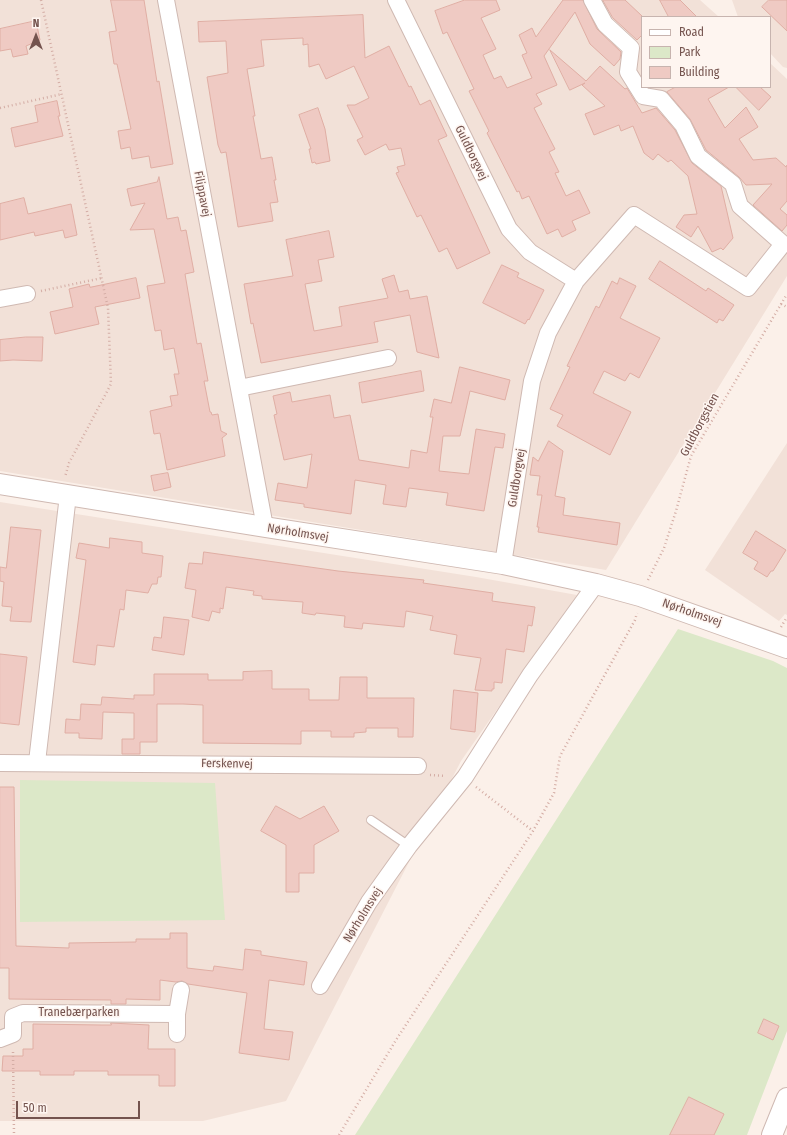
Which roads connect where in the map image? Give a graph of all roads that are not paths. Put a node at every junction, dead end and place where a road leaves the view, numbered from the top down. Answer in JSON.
{"nodes":[{"id":1,"x":166,"y":0,"type":"edge"},
{"id":2,"x":396,"y":0,"type":"edge"},
{"id":3,"x":592,"y":0,"type":"edge"},
{"id":4,"x":576,"y":281,"type":"junction"},
{"id":5,"x":27,"y":294,"type":"road end"},
{"id":6,"x":0,"y":299,"type":"edge"},
{"id":7,"x":388,"y":358,"type":"dead end"},
{"id":8,"x":238,"y":388,"type":"junction"},
{"id":9,"x":0,"y":484,"type":"edge"},
{"id":10,"x":68,"y":495,"type":"junction"},
{"id":11,"x":265,"y":528,"type":"junction"},
{"id":12,"x":503,"y":564,"type":"junction"},
{"id":13,"x":596,"y":584,"type":"junction"},
{"id":14,"x":787,"y":648,"type":"edge"},
{"id":15,"x":37,"y":762,"type":"junction"},
{"id":16,"x":0,"y":763,"type":"edge"},
{"id":17,"x":418,"y":766,"type":"road end"},
{"id":18,"x":371,"y":820,"type":"dead end"},
{"id":19,"x":409,"y":846,"type":"junction"},
{"id":20,"x":320,"y":986,"type":"dead end"},
{"id":21,"x":181,"y":990,"type":"dead end"},
{"id":22,"x":177,"y":1014,"type":"junction"},
{"id":23,"x":177,"y":1034,"type":"dead end"},
{"id":24,"x":6,"y":1036,"type":"edge"},
{"id":25,"x":787,"y":1098,"type":"edge"},
{"id":26,"x":772,"y":1135,"type":"edge"}],
"edges":[{"from":1,"to":8,"type":"street","name":"Filippavej"},
{"from":2,"to":4,"type":"street","name":"Guldborgvej"},
{"from":3,"to":4,"type":"street","name":"Guldborgvej"},
{"from":4,"to":12,"type":"street","name":"Guldborgvej"},
{"from":5,"to":6,"type":"street"},
{"from":7,"to":8,"type":"street"},
{"from":8,"to":11,"type":"street","name":"Filippavej"},
{"from":9,"to":10,"type":"street","name":"Nørholmsvej"},
{"from":10,"to":11,"type":"street","name":"Nørholmsvej"},
{"from":10,"to":15,"type":"street"},
{"from":11,"to":12,"type":"street","name":"Nørholmsvej"},
{"from":12,"to":13,"type":"street","name":"Nørholmsvej"},
{"from":13,"to":14,"type":"street","name":"Nørholmsvej"},
{"from":13,"to":19,"type":"street","name":"Nørholmsvej"},
{"from":15,"to":16,"type":"street","name":"Ferskenvej"},
{"from":15,"to":17,"type":"street","name":"Ferskenvej"},
{"from":18,"to":19,"type":"lane"},
{"from":19,"to":20,"type":"street","name":"Nørholmsvej"},
{"from":21,"to":22,"type":"street"},
{"from":22,"to":23,"type":"street"},
{"from":22,"to":24,"type":"street","name":"Tranebærparken"},
{"from":25,"to":26,"type":"street"}]}
